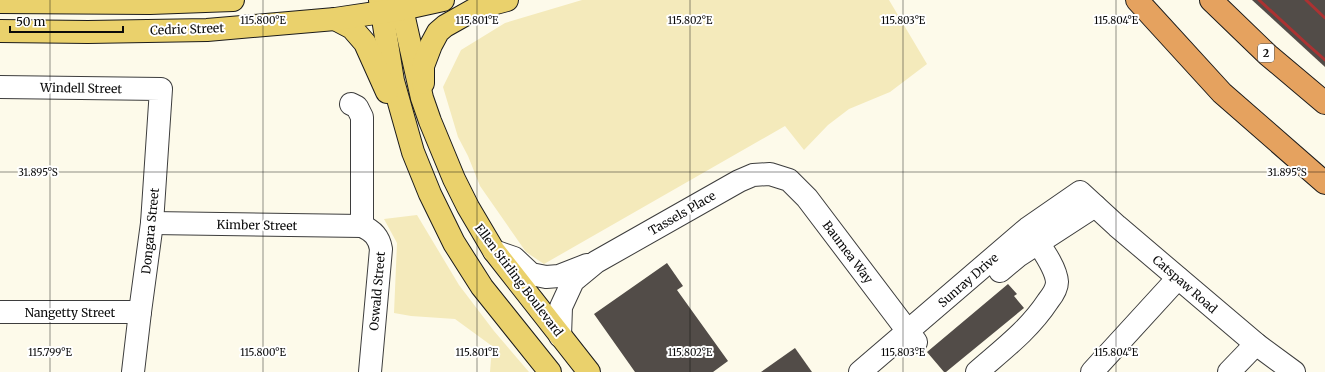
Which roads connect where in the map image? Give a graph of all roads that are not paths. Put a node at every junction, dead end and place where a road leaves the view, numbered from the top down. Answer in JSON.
{"nodes":[{"id":1,"x":233,"y":0,"type":"edge"},
{"id":2,"x":443,"y":0,"type":"edge"},
{"id":3,"x":507,"y":0,"type":"edge"},
{"id":4,"x":1137,"y":0,"type":"edge"},
{"id":5,"x":1211,"y":0,"type":"edge"},
{"id":6,"x":0,"y":2,"type":"edge"},
{"id":7,"x":391,"y":5,"type":"edge"},
{"id":8,"x":335,"y":19,"type":"junction"},
{"id":9,"x":0,"y":31,"type":"edge"},
{"id":10,"x":0,"y":87,"type":"edge"},
{"id":11,"x":161,"y":90,"type":"joint"},
{"id":12,"x":422,"y":98,"type":"junction"},
{"id":13,"x":1325,"y":103,"type":"edge"},
{"id":14,"x":351,"y":104,"type":"dead end"},
{"id":15,"x":413,"y":152,"type":"junction"},
{"id":16,"x":770,"y":174,"type":"joint"},
{"id":17,"x":1325,"y":183,"type":"edge"},
{"id":18,"x":1087,"y":199,"type":"joint"},
{"id":19,"x":152,"y":223,"type":"junction"},
{"id":20,"x":362,"y":226,"type":"junction"},
{"id":21,"x":1028,"y":239,"type":"junction"},
{"id":22,"x":494,"y":251,"type":"junction"},
{"id":23,"x":596,"y":262,"type":"junction"},
{"id":24,"x":1178,"y":278,"type":"junction"},
{"id":25,"x":0,"y":312,"type":"edge"},
{"id":26,"x":140,"y":312,"type":"junction"},
{"id":27,"x":560,"y":336,"type":"junction"},
{"id":28,"x":912,"y":336,"type":"junction"},
{"id":29,"x":1256,"y":344,"type":"junction"},
{"id":30,"x":133,"y":372,"type":"edge"},
{"id":31,"x":370,"y":372,"type":"edge"},
{"id":32,"x":550,"y":372,"type":"edge"},
{"id":33,"x":589,"y":372,"type":"edge"},
{"id":34,"x":860,"y":372,"type":"edge"},
{"id":35,"x":881,"y":372,"type":"edge"},
{"id":36,"x":977,"y":372,"type":"edge"},
{"id":37,"x":1092,"y":372,"type":"edge"},
{"id":38,"x":1229,"y":372,"type":"edge"},
{"id":39,"x":1294,"y":372,"type":"edge"}],
"edges":[{"from":1,"to":6,"type":"main road"},
{"from":2,"to":7,"type":"main road","name":"Cedric Street"},
{"from":3,"to":12,"type":"main road"},
{"from":4,"to":17,"type":"highway"},
{"from":5,"to":13,"type":"highway","number":"2"},
{"from":7,"to":8,"type":"main road","name":"Cedric Street"},
{"from":7,"to":12,"type":"main road","name":"Ellen Stirling Boulevard"},
{"from":7,"to":15,"type":"main road"},
{"from":8,"to":9,"type":"main road","name":"Cedric Street"},
{"from":8,"to":15,"type":"main road"},
{"from":10,"to":11,"type":"street","name":"Windell Street"},
{"from":11,"to":19,"type":"street","name":"Dongara Street"},
{"from":12,"to":22,"type":"main road","name":"Ellen Stirling Boulevard"},
{"from":14,"to":20,"type":"street"},
{"from":15,"to":32,"type":"main road"},
{"from":16,"to":23,"type":"street","name":"Tassels Place"},
{"from":16,"to":28,"type":"street","name":"Baumea Way"},
{"from":18,"to":21,"type":"street","name":"Sunray Drive"},
{"from":18,"to":24,"type":"street","name":"Catspaw Road"},
{"from":19,"to":20,"type":"street","name":"Kimber Street"},
{"from":19,"to":26,"type":"street","name":"Dongara Street"},
{"from":20,"to":31,"type":"street","name":"Oswald Street"},
{"from":21,"to":28,"type":"street","name":"Sunray Drive"},
{"from":21,"to":36,"type":"street"},
{"from":22,"to":23,"type":"street","name":"Tassels Place"},
{"from":22,"to":27,"type":"main road","name":"Ellen Stirling Boulevard"},
{"from":23,"to":27,"type":"street","name":"Tassels Place"},
{"from":24,"to":29,"type":"street","name":"Catspaw Road"},
{"from":24,"to":37,"type":"street"},
{"from":25,"to":26,"type":"street","name":"Nangetty Street"},
{"from":26,"to":30,"type":"street","name":"Dongara Street"},
{"from":27,"to":33,"type":"main road","name":"Ellen Stirling Boulevard"},
{"from":28,"to":34,"type":"street","name":"Sunray Drive"},
{"from":28,"to":35,"type":"street","name":"Sunray Drive"},
{"from":29,"to":38,"type":"street"},
{"from":29,"to":39,"type":"street","name":"Catspaw Road"}]}
